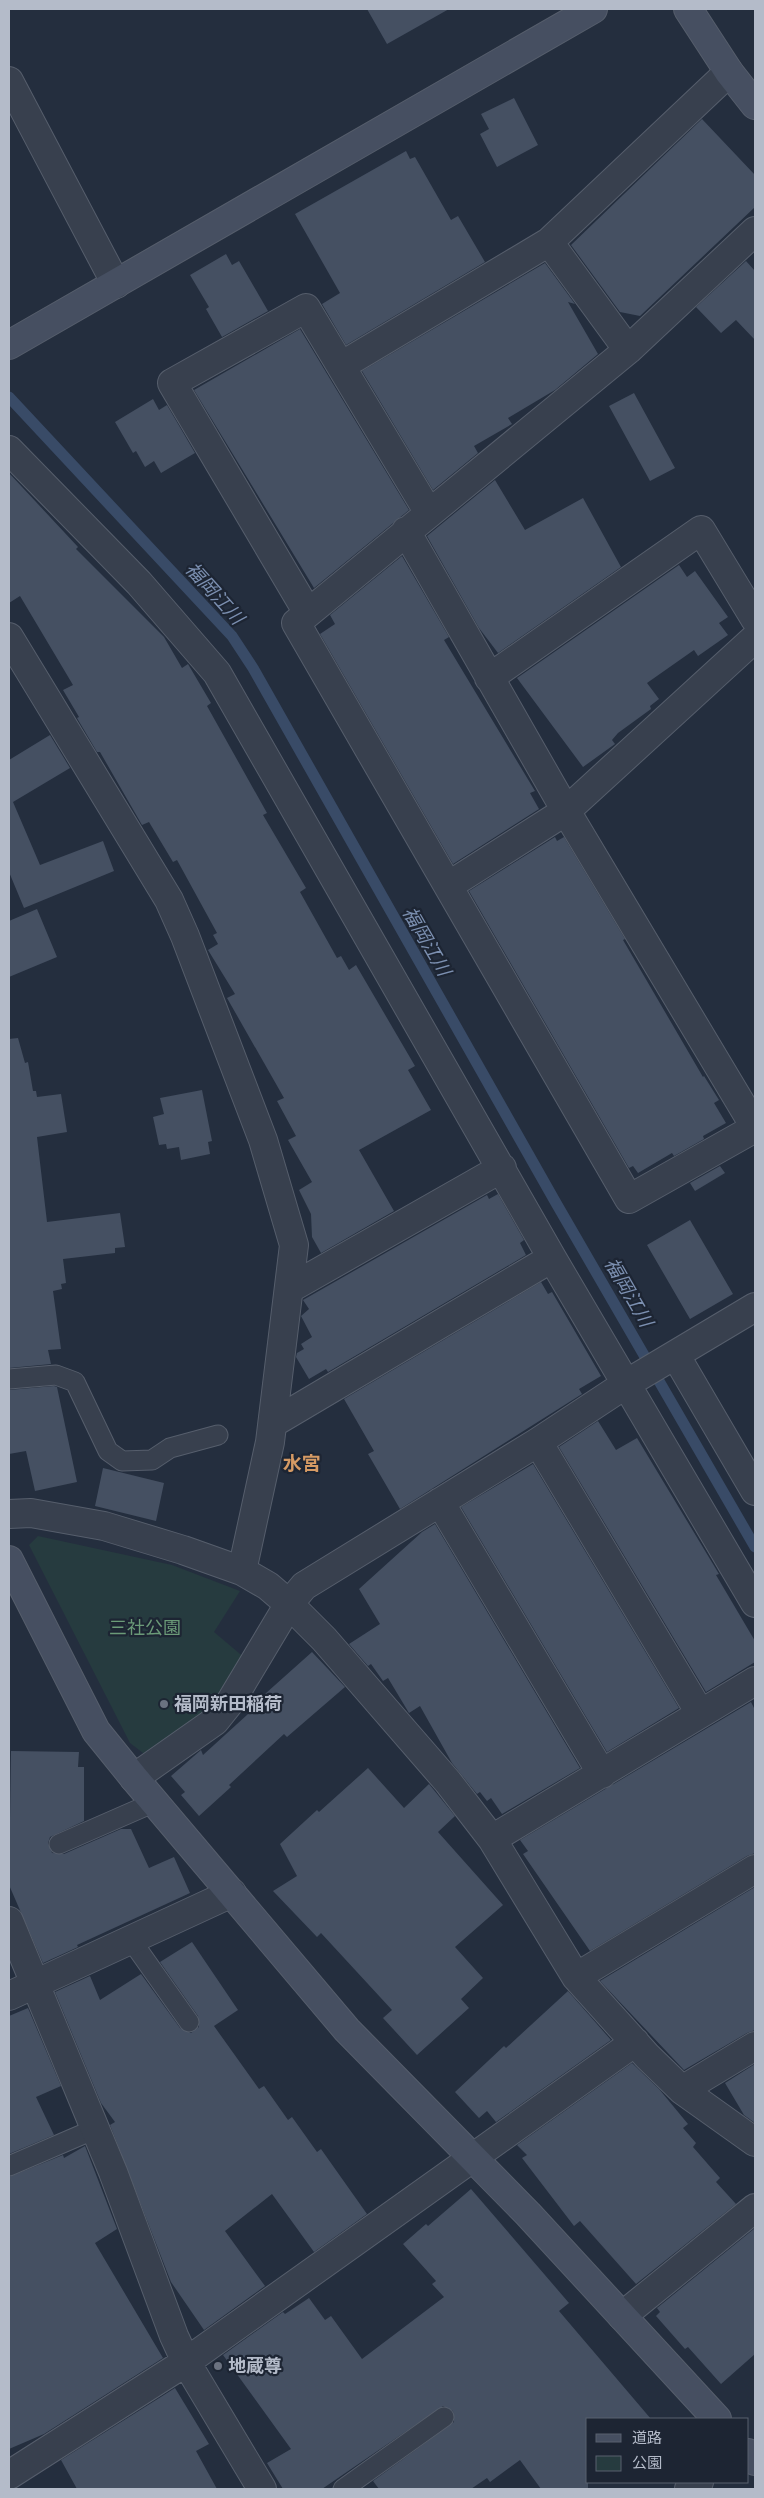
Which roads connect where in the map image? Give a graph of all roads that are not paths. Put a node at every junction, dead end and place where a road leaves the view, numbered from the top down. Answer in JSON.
{"nodes":[{"id":1,"x":593,"y":9,"type":"edge"},
{"id":2,"x":688,"y":9,"type":"edge"},
{"id":3,"x":729,"y":72,"type":"junction"},
{"id":4,"x":9,"y":81,"type":"edge"},
{"id":5,"x":755,"y":105,"type":"edge"},
{"id":6,"x":755,"y":231,"type":"edge"},
{"id":7,"x":549,"y":242,"type":"junction"},
{"id":8,"x":116,"y":284,"type":"junction"},
{"id":9,"x":9,"y":345,"type":"edge"},
{"id":10,"x":628,"y":350,"type":"junction"},
{"id":11,"x":341,"y":366,"type":"junction"},
{"id":12,"x":9,"y":450,"type":"edge"},
{"id":13,"x":429,"y":513,"type":"junction"},
{"id":14,"x":406,"y":531,"type":"junction"},
{"id":15,"x":308,"y":613,"type":"junction"},
{"id":16,"x":755,"y":619,"type":"edge"},
{"id":17,"x":9,"y":637,"type":"edge"},
{"id":18,"x":755,"y":638,"type":"edge"},
{"id":19,"x":489,"y":678,"type":"junction"},
{"id":20,"x":566,"y":812,"type":"junction"},
{"id":21,"x":448,"y":886,"type":"junction"},
{"id":22,"x":755,"y":1127,"type":"edge"},
{"id":23,"x":502,"y":1168,"type":"junction"},
{"id":24,"x":552,"y":1258,"type":"junction"},
{"id":25,"x":289,"y":1289,"type":"junction"},
{"id":26,"x":755,"y":1307,"type":"edge"},
{"id":27,"x":671,"y":1359,"type":"junction"},
{"id":28,"x":9,"y":1379,"type":"edge"},
{"id":29,"x":634,"y":1380,"type":"junction"},
{"id":30,"x":273,"y":1423,"type":"junction"},
{"id":31,"x":218,"y":1435,"type":"dead end"},
{"id":32,"x":538,"y":1442,"type":"junction"},
{"id":33,"x":755,"y":1491,"type":"edge"},
{"id":34,"x":440,"y":1502,"type":"junction"},
{"id":35,"x":9,"y":1514,"type":"edge"},
{"id":36,"x":9,"y":1560,"type":"edge"},
{"id":37,"x":242,"y":1571,"type":"junction"},
{"id":38,"x":755,"y":1603,"type":"edge"},
{"id":39,"x":289,"y":1604,"type":"junction"},
{"id":40,"x":755,"y":1681,"type":"edge"},
{"id":41,"x":700,"y":1713,"type":"junction"},
{"id":42,"x":602,"y":1774,"type":"junction"},
{"id":43,"x":134,"y":1778,"type":"junction"},
{"id":44,"x":155,"y":1802,"type":"junction"},
{"id":45,"x":492,"y":1839,"type":"junction"},
{"id":46,"x":59,"y":1844,"type":"dead end"},
{"id":47,"x":755,"y":1869,"type":"edge"},
{"id":48,"x":232,"y":1893,"type":"junction"},
{"id":49,"x":9,"y":1921,"type":"edge"},
{"id":50,"x":131,"y":1940,"type":"junction"},
{"id":51,"x":576,"y":1976,"type":"junction"},
{"id":52,"x":35,"y":1985,"type":"junction"},
{"id":53,"x":9,"y":1996,"type":"edge"},
{"id":54,"x":190,"y":2022,"type":"dead end"},
{"id":55,"x":635,"y":2042,"type":"junction"},
{"id":56,"x":755,"y":2046,"type":"edge"},
{"id":57,"x":682,"y":2090,"type":"junction"},
{"id":58,"x":95,"y":2129,"type":"junction"},
{"id":59,"x":755,"y":2142,"type":"edge"},
{"id":60,"x":472,"y":2157,"type":"junction"},
{"id":61,"x":9,"y":2166,"type":"edge"},
{"id":62,"x":755,"y":2208,"type":"edge"},
{"id":63,"x":622,"y":2316,"type":"junction"},
{"id":64,"x":186,"y":2362,"type":"junction"},
{"id":65,"x":444,"y":2417,"type":"dead end"},
{"id":66,"x":716,"y":2418,"type":"edge"},
{"id":67,"x":9,"y":2475,"type":"edge"},
{"id":68,"x":262,"y":2489,"type":"edge"},
{"id":69,"x":343,"y":2489,"type":"edge"}],
"edges":[{"from":1,"to":8,"type":"street"},
{"from":2,"to":3,"type":"street"},
{"from":3,"to":5,"type":"street"},
{"from":3,"to":7,"type":"street"},
{"from":4,"to":8,"type":"street"},
{"from":6,"to":10,"type":"street"},
{"from":7,"to":10,"type":"street"},
{"from":7,"to":11,"type":"street"},
{"from":8,"to":9,"type":"street"},
{"from":10,"to":13,"type":"street"},
{"from":11,"to":13,"type":"street"},
{"from":11,"to":15,"type":"street"},
{"from":12,"to":23,"type":"street"},
{"from":13,"to":14,"type":"street"},
{"from":14,"to":15,"type":"street"},
{"from":14,"to":19,"type":"street"},
{"from":15,"to":21,"type":"street"},
{"from":16,"to":19,"type":"street"},
{"from":17,"to":25,"type":"street"},
{"from":18,"to":20,"type":"street"},
{"from":19,"to":20,"type":"street"},
{"from":20,"to":21,"type":"street"},
{"from":20,"to":22,"type":"street"},
{"from":21,"to":22,"type":"street"},
{"from":23,"to":24,"type":"street"},
{"from":23,"to":25,"type":"street"},
{"from":24,"to":29,"type":"street"},
{"from":24,"to":30,"type":"street"},
{"from":25,"to":30,"type":"street"},
{"from":26,"to":27,"type":"street"},
{"from":27,"to":29,"type":"street"},
{"from":27,"to":33,"type":"street"},
{"from":28,"to":31,"type":"lane"},
{"from":29,"to":32,"type":"street"},
{"from":29,"to":38,"type":"street"},
{"from":30,"to":37,"type":"street"},
{"from":32,"to":34,"type":"street"},
{"from":32,"to":41,"type":"street"},
{"from":34,"to":39,"type":"street"},
{"from":34,"to":42,"type":"street"},
{"from":35,"to":37,"type":"street"},
{"from":36,"to":43,"type":"street"},
{"from":37,"to":39,"type":"street"},
{"from":39,"to":43,"type":"street"},
{"from":39,"to":45,"type":"street"},
{"from":40,"to":41,"type":"street"},
{"from":41,"to":42,"type":"street"},
{"from":42,"to":45,"type":"street"},
{"from":43,"to":44,"type":"street"},
{"from":44,"to":46,"type":"lane"},
{"from":44,"to":48,"type":"street"},
{"from":45,"to":51,"type":"street"},
{"from":47,"to":51,"type":"street"},
{"from":48,"to":50,"type":"street"},
{"from":48,"to":60,"type":"street"},
{"from":49,"to":52,"type":"street"},
{"from":50,"to":52,"type":"street"},
{"from":50,"to":54,"type":"lane"},
{"from":51,"to":55,"type":"street"},
{"from":52,"to":53,"type":"street"},
{"from":52,"to":58,"type":"street"},
{"from":55,"to":57,"type":"street"},
{"from":55,"to":60,"type":"street"},
{"from":56,"to":57,"type":"street"},
{"from":57,"to":59,"type":"street"},
{"from":58,"to":61,"type":"lane"},
{"from":58,"to":64,"type":"street"},
{"from":60,"to":63,"type":"street"},
{"from":60,"to":64,"type":"street"},
{"from":62,"to":63,"type":"street"},
{"from":63,"to":66,"type":"street"},
{"from":64,"to":67,"type":"street"},
{"from":64,"to":68,"type":"street"},
{"from":65,"to":69,"type":"lane"}]}
